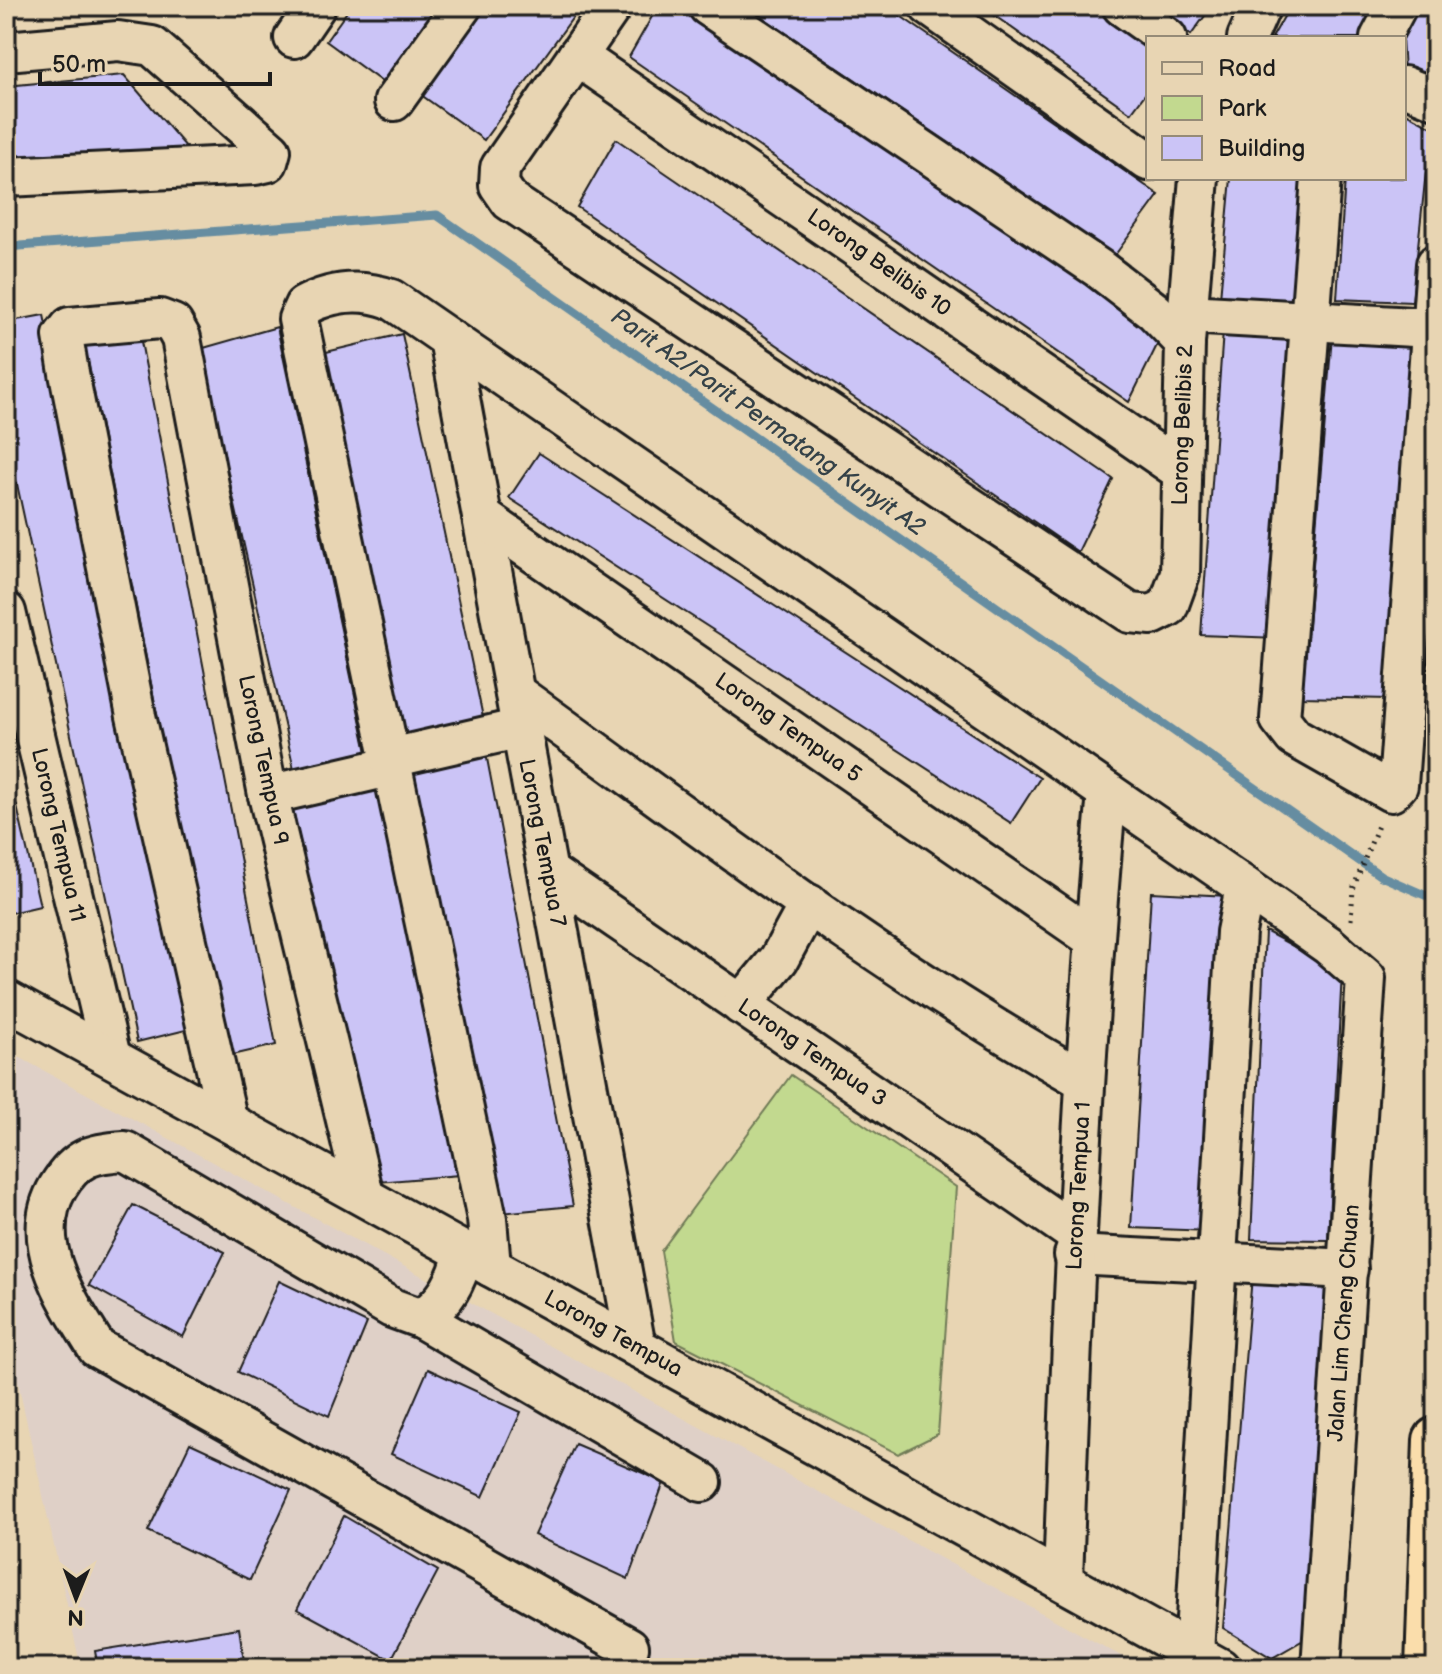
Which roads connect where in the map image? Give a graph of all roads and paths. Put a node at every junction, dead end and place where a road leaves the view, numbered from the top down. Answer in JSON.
{"nodes":[{"id":1,"x":316,"y":6,"type":"edge"},
{"id":2,"x":462,"y":6,"type":"edge"},
{"id":3,"x":612,"y":6,"type":"edge"},
{"id":4,"x":708,"y":6,"type":"edge"},
{"id":5,"x":929,"y":6,"type":"edge"},
{"id":6,"x":1122,"y":6,"type":"edge"},
{"id":7,"x":1261,"y":6,"type":"edge"},
{"id":8,"x":1397,"y":6,"type":"edge"},
{"id":9,"x":1164,"y":36,"type":"edge"},
{"id":10,"x":1248,"y":36,"type":"edge"},
{"id":11,"x":1381,"y":36,"type":"edge"},
{"id":12,"x":294,"y":38,"type":"dead end"},
{"id":13,"x":6,"y":51,"type":"edge"},
{"id":14,"x":577,"y":56,"type":"junction"},
{"id":15,"x":1406,"y":87,"type":"edge"},
{"id":16,"x":1436,"y":99,"type":"edge"},
{"id":17,"x":394,"y":101,"type":"dead end"},
{"id":18,"x":1146,"y":160,"type":"edge"},
{"id":19,"x":6,"y":177,"type":"edge"},
{"id":20,"x":1321,"y":180,"type":"edge"},
{"id":21,"x":1190,"y":184,"type":"edge"},
{"id":22,"x":1436,"y":264,"type":"edge"},
{"id":23,"x":1312,"y":321,"type":"junction"},
{"id":24,"x":1186,"y":328,"type":"junction"},
{"id":25,"x":1431,"y":328,"type":"junction"},
{"id":26,"x":449,"y":339,"type":"junction"},
{"id":27,"x":1180,"y":470,"type":"junction"},
{"id":28,"x":482,"y":517,"type":"junction"},
{"id":29,"x":6,"y":612,"type":"edge"},
{"id":30,"x":518,"y":711,"type":"junction"},
{"id":31,"x":392,"y":762,"type":"junction"},
{"id":32,"x":1107,"y":792,"type":"junction"},
{"id":33,"x":268,"y":795,"type":"junction"},
{"id":34,"x":1373,"y":838,"type":"dead end"},
{"id":35,"x":548,"y":872,"type":"junction"},
{"id":36,"x":1245,"y":887,"type":"junction"},
{"id":37,"x":1353,"y":889,"type":"dead end"},
{"id":38,"x":809,"y":904,"type":"junction"},
{"id":39,"x":1094,"y":939,"type":"junction"},
{"id":40,"x":6,"y":1000,"type":"edge"},
{"id":41,"x":741,"y":1005,"type":"junction"},
{"id":42,"x":111,"y":1057,"type":"junction"},
{"id":43,"x":1085,"y":1081,"type":"junction"},
{"id":44,"x":228,"y":1122,"type":"junction"},
{"id":45,"x":364,"y":1195,"type":"junction"},
{"id":46,"x":1075,"y":1245,"type":"junction"},
{"id":47,"x":478,"y":1260,"type":"junction"},
{"id":48,"x":1217,"y":1261,"type":"junction"},
{"id":49,"x":1348,"y":1269,"type":"junction"},
{"id":50,"x":422,"y":1319,"type":"junction"},
{"id":51,"x":636,"y":1347,"type":"junction"},
{"id":52,"x":1436,"y":1440,"type":"edge"},
{"id":53,"x":702,"y":1482,"type":"dead end"},
{"id":54,"x":1063,"y":1581,"type":"junction"},
{"id":55,"x":629,"y":1647,"type":"dead end"},
{"id":56,"x":1207,"y":1661,"type":"edge"},
{"id":57,"x":1321,"y":1668,"type":"edge"},
{"id":58,"x":1428,"y":1668,"type":"edge"}],
"edges":[{"from":1,"to":12,"type":"street"},
{"from":2,"to":17,"type":"street"},
{"from":3,"to":14,"type":"street"},
{"from":4,"to":24,"type":"street"},
{"from":5,"to":18,"type":"street"},
{"from":6,"to":9,"type":"street"},
{"from":7,"to":10,"type":"street"},
{"from":8,"to":11,"type":"street"},
{"from":13,"to":19,"type":"street"},
{"from":14,"to":27,"type":"street","name":"Lorong Belibis 10"},
{"from":14,"to":27,"type":"street","name":"Lorong Belibis 2"},
{"from":15,"to":16,"type":"street"},
{"from":20,"to":23,"type":"street"},
{"from":21,"to":24,"type":"street","name":"Lorong Belibis 2"},
{"from":22,"to":25,"type":"street"},
{"from":23,"to":24,"type":"street"},
{"from":23,"to":25,"type":"street"},
{"from":23,"to":25,"type":"street"},
{"from":24,"to":27,"type":"street","name":"Lorong Belibis 2"},
{"from":26,"to":28,"type":"street","name":"Lorong Tempua 7"},
{"from":26,"to":31,"type":"street"},
{"from":26,"to":32,"type":"street"},
{"from":28,"to":30,"type":"street","name":"Lorong Tempua 7"},
{"from":28,"to":39,"type":"street","name":"Lorong Tempua 5"},
{"from":29,"to":42,"type":"street","name":"Lorong Tempua 11"},
{"from":30,"to":31,"type":"street"},
{"from":30,"to":35,"type":"street","name":"Lorong Tempua 7"},
{"from":30,"to":38,"type":"street"},
{"from":31,"to":33,"type":"street"},
{"from":31,"to":47,"type":"street"},
{"from":32,"to":36,"type":"street"},
{"from":32,"to":39,"type":"street","name":"Lorong Tempua 1"},
{"from":33,"to":44,"type":"street","name":"Lorong Tempua 9"},
{"from":33,"to":45,"type":"street","name":"Lorong Tempua 9"},
{"from":34,"to":37,"type":"path"},
{"from":35,"to":41,"type":"street","name":"Lorong Tempua 3"},
{"from":35,"to":51,"type":"street","name":"Lorong Tempua 7"},
{"from":36,"to":48,"type":"street"},
{"from":36,"to":49,"type":"street","name":"Jalan Lim Cheng Chuan"},
{"from":38,"to":41,"type":"street"},
{"from":38,"to":43,"type":"street"},
{"from":39,"to":43,"type":"street","name":"Lorong Tempua 1"},
{"from":40,"to":42,"type":"street","name":"Lorong Tempua"},
{"from":41,"to":46,"type":"street","name":"Lorong Tempua 3"},
{"from":42,"to":44,"type":"street","name":"Lorong Tempua"},
{"from":43,"to":46,"type":"street","name":"Lorong Tempua 1"},
{"from":44,"to":45,"type":"street","name":"Lorong Tempua"},
{"from":45,"to":47,"type":"street","name":"Lorong Tempua"},
{"from":46,"to":48,"type":"street"},
{"from":46,"to":54,"type":"street","name":"Lorong Tempua 1"},
{"from":47,"to":50,"type":"street"},
{"from":47,"to":51,"type":"street","name":"Lorong Tempua"},
{"from":48,"to":49,"type":"street"},
{"from":48,"to":56,"type":"street"},
{"from":49,"to":57,"type":"street","name":"Jalan Lim Cheng Chuan"},
{"from":50,"to":53,"type":"street"},
{"from":50,"to":55,"type":"street"},
{"from":51,"to":54,"type":"street","name":"Lorong Tempua"},
{"from":52,"to":58,"type":"highway"},
{"from":54,"to":56,"type":"street","name":"Lorong Tempua"}]}
